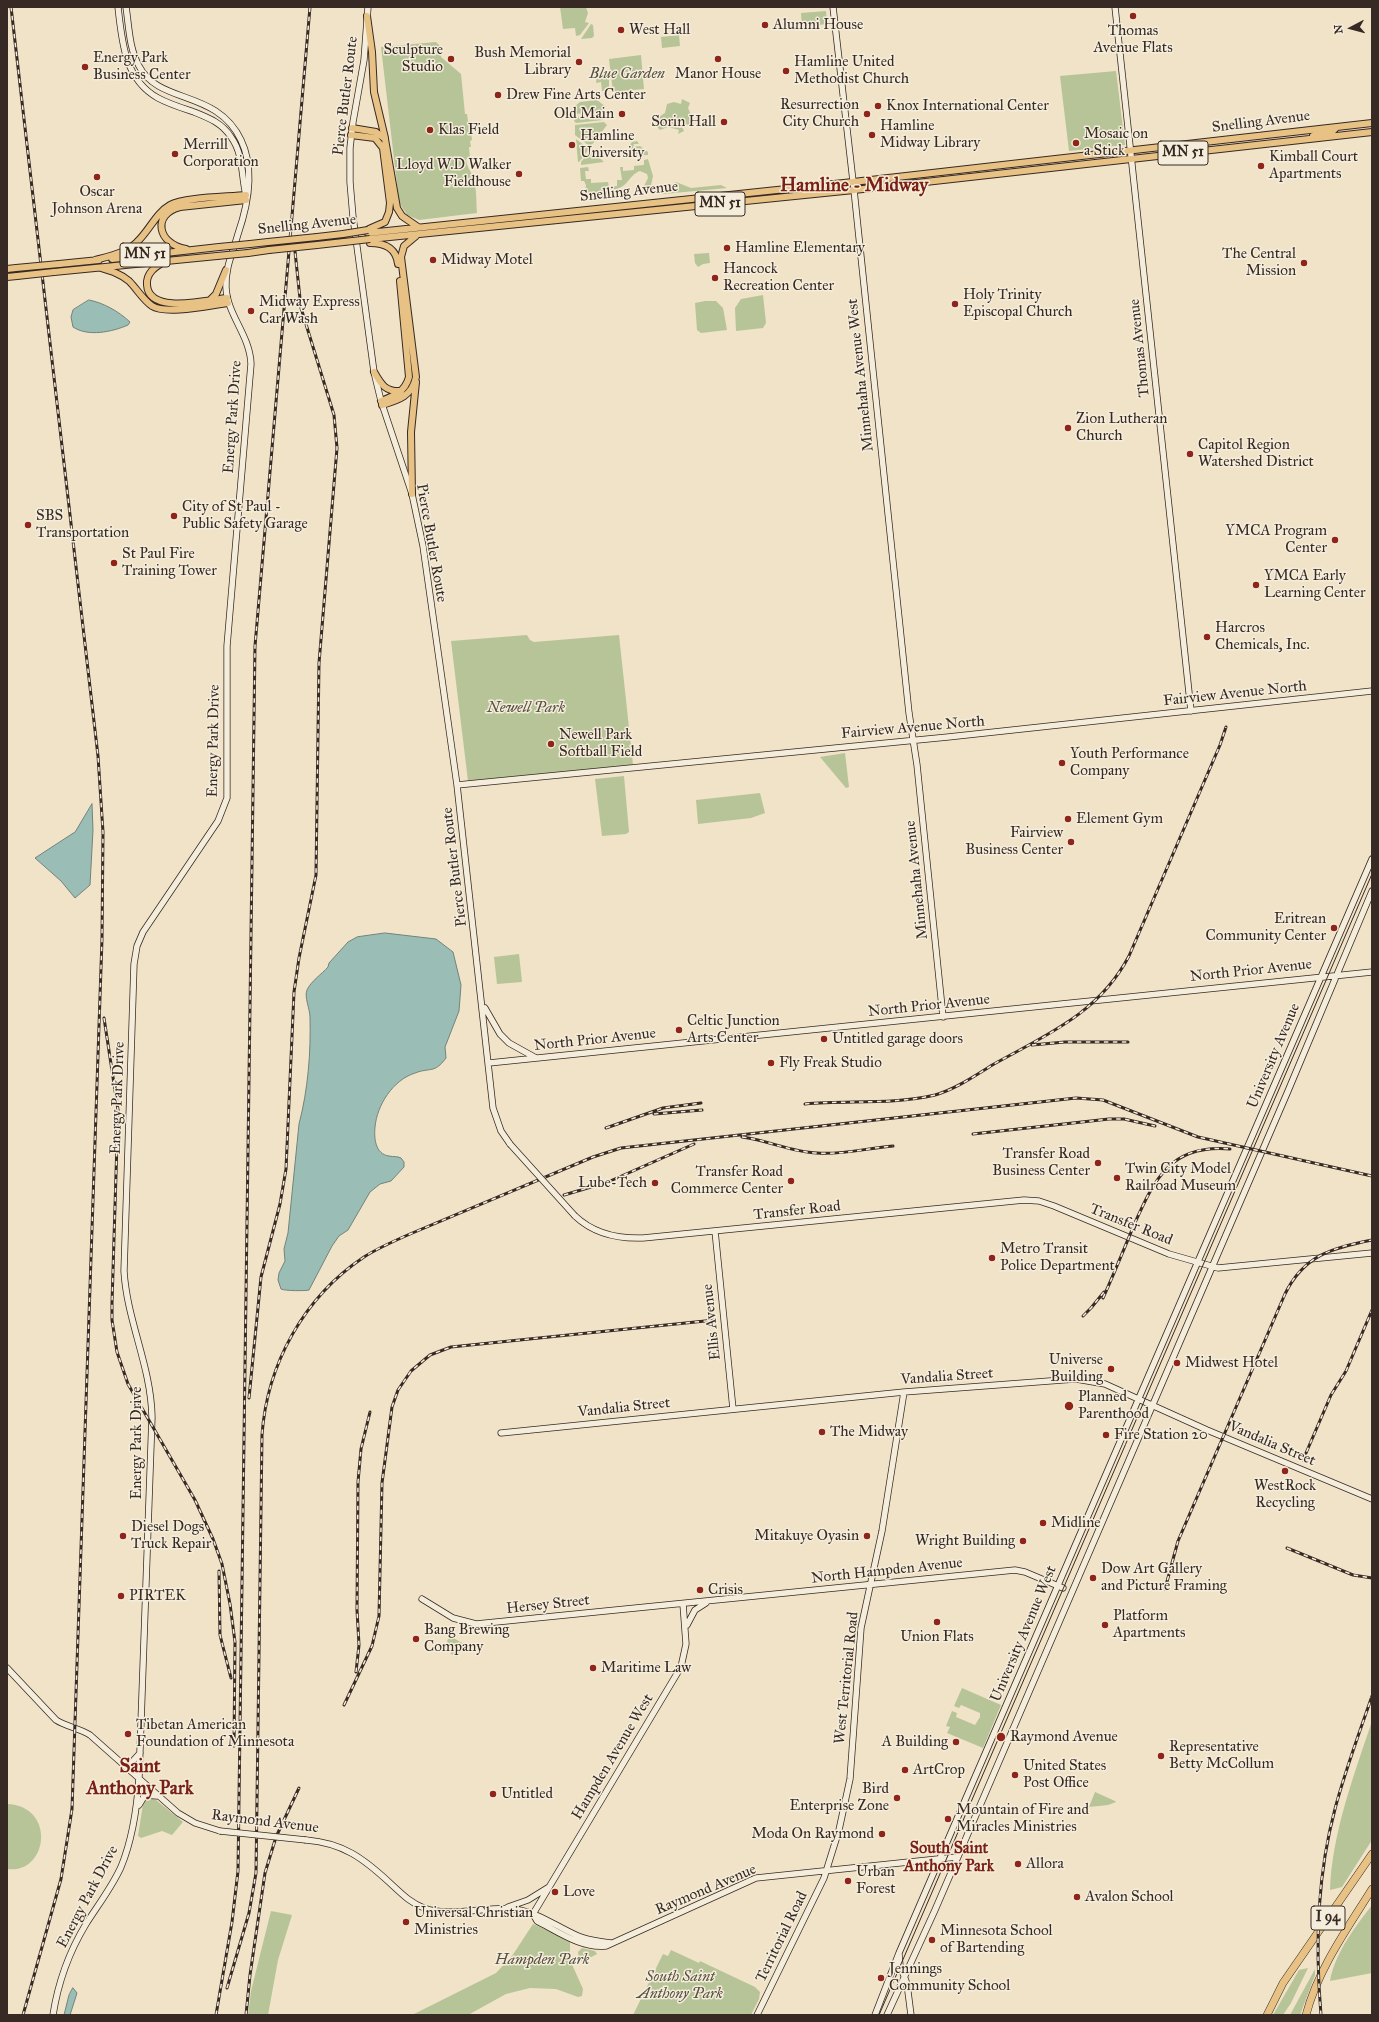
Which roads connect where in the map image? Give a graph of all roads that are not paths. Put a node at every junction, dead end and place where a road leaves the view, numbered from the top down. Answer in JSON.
{"nodes":[{"id":1,"x":118,"y":7,"type":"edge"},
{"id":2,"x":126,"y":7,"type":"edge"},
{"id":3,"x":368,"y":7,"type":"edge"},
{"id":4,"x":833,"y":7,"type":"edge"},
{"id":5,"x":1115,"y":7,"type":"edge"},
{"id":6,"x":367,"y":16,"type":"junction"},
{"id":7,"x":1372,"y":123,"type":"edge"},
{"id":8,"x":1337,"y":127,"type":"junction"},
{"id":9,"x":352,"y":128,"type":"junction"},
{"id":10,"x":1372,"y":132,"type":"edge"},
{"id":11,"x":351,"y":135,"type":"junction"},
{"id":12,"x":1304,"y":140,"type":"junction"},
{"id":13,"x":388,"y":145,"type":"junction"},
{"id":14,"x":1131,"y":151,"type":"junction"},
{"id":15,"x":1131,"y":159,"type":"junction"},
{"id":16,"x":853,"y":182,"type":"junction"},
{"id":17,"x":854,"y":190,"type":"junction"},
{"id":18,"x":246,"y":198,"type":"junction"},
{"id":19,"x":418,"y":227,"type":"junction"},
{"id":20,"x":368,"y":231,"type":"junction"},
{"id":21,"x":419,"y":235,"type":"junction"},
{"id":22,"x":370,"y":241,"type":"junction"},
{"id":23,"x":195,"y":250,"type":"junction"},
{"id":24,"x":95,"y":260,"type":"junction"},
{"id":25,"x":166,"y":260,"type":"junction"},
{"id":26,"x":98,"y":267,"type":"junction"},
{"id":27,"x":7,"y":269,"type":"edge"},
{"id":28,"x":226,"y":270,"type":"junction"},
{"id":29,"x":7,"y":277,"type":"edge"},
{"id":30,"x":210,"y":300,"type":"junction"},
{"id":31,"x":228,"y":300,"type":"junction"},
{"id":32,"x":374,"y":372,"type":"junction"},
{"id":33,"x":416,"y":377,"type":"junction"},
{"id":34,"x":401,"y":391,"type":"junction"},
{"id":35,"x":382,"y":403,"type":"junction"},
{"id":36,"x":412,"y":494,"type":"junction"},
{"id":37,"x":1372,"y":691,"type":"edge"},
{"id":38,"x":1191,"y":711,"type":"junction"},
{"id":39,"x":913,"y":740,"type":"junction"},
{"id":40,"x":457,"y":785,"type":"junction"},
{"id":41,"x":1372,"y":859,"type":"edge"},
{"id":42,"x":1372,"y":891,"type":"edge"},
{"id":43,"x":1372,"y":972,"type":"edge"},
{"id":44,"x":1321,"y":976,"type":"junction"},
{"id":45,"x":1338,"y":976,"type":"junction"},
{"id":46,"x":483,"y":1005,"type":"junction"},
{"id":47,"x":943,"y":1017,"type":"junction"},
{"id":48,"x":536,"y":1058,"type":"junction"},
{"id":49,"x":489,"y":1063,"type":"junction"},
{"id":50,"x":715,"y":1231,"type":"junction"},
{"id":51,"x":1372,"y":1253,"type":"edge"},
{"id":52,"x":1197,"y":1263,"type":"junction"},
{"id":53,"x":1212,"y":1267,"type":"junction"},
{"id":54,"x":904,"y":1392,"type":"junction"},
{"id":55,"x":1138,"y":1400,"type":"junction"},
{"id":56,"x":1152,"y":1406,"type":"junction"},
{"id":57,"x":733,"y":1409,"type":"junction"},
{"id":58,"x":501,"y":1433,"type":"dead end"},
{"id":59,"x":1372,"y":1499,"type":"edge"},
{"id":60,"x":870,"y":1585,"type":"junction"},
{"id":61,"x":1061,"y":1587,"type":"junction"},
{"id":62,"x":422,"y":1599,"type":"dead end"},
{"id":63,"x":710,"y":1601,"type":"junction"},
{"id":64,"x":683,"y":1604,"type":"junction"},
{"id":65,"x":685,"y":1630,"type":"junction"},
{"id":66,"x":7,"y":1668,"type":"edge"},
{"id":67,"x":140,"y":1753,"type":"junction"},
{"id":68,"x":121,"y":1762,"type":"junction"},
{"id":69,"x":140,"y":1778,"type":"junction"},
{"id":70,"x":157,"y":1796,"type":"junction"},
{"id":71,"x":136,"y":1808,"type":"junction"},
{"id":72,"x":1372,"y":1854,"type":"edge"},
{"id":73,"x":957,"y":1857,"type":"junction"},
{"id":74,"x":940,"y":1859,"type":"junction"},
{"id":75,"x":827,"y":1870,"type":"junction"},
{"id":76,"x":550,"y":1886,"type":"junction"},
{"id":77,"x":1372,"y":1889,"type":"edge"},
{"id":78,"x":503,"y":1909,"type":"junction"},
{"id":79,"x":533,"y":1914,"type":"junction"},
{"id":80,"x":899,"y":1953,"type":"junction"},
{"id":81,"x":905,"y":1976,"type":"junction"},
{"id":82,"x":1267,"y":2014,"type":"edge"},
{"id":83,"x":53,"y":2015,"type":"edge"},
{"id":84,"x":757,"y":2015,"type":"edge"},
{"id":85,"x":875,"y":2015,"type":"edge"},
{"id":86,"x":887,"y":2015,"type":"edge"},
{"id":87,"x":911,"y":2015,"type":"edge"},
{"id":88,"x":1306,"y":2015,"type":"edge"}],
"edges":[{"from":1,"to":18,"type":"street","name":"Energy Park Drive"},
{"from":2,"to":18,"type":"street","name":"Energy Park Drive"},
{"from":3,"to":6,"type":"street","name":"Pierce Butler Route"},
{"from":4,"to":16,"type":"street","name":"Minnehaha Avenue West"},
{"from":5,"to":14,"type":"street","name":"Thomas Avenue"},
{"from":6,"to":9,"type":"street","name":"Pierce Butler Route"},
{"from":6,"to":13,"type":"main road"},
{"from":7,"to":8,"type":"main road","name":"Snelling Avenue","number":"MN 51"},
{"from":8,"to":12,"type":"main road"},
{"from":8,"to":14,"type":"main road","name":"Snelling Avenue","number":"MN 51"},
{"from":9,"to":11,"type":"street","name":"Pierce Butler Route"},
{"from":9,"to":13,"type":"main road"},
{"from":10,"to":12,"type":"main road","name":"Snelling Avenue","number":"MN 51"},
{"from":11,"to":20,"type":"main road"},
{"from":11,"to":32,"type":"street","name":"Pierce Butler Route"},
{"from":12,"to":15,"type":"main road","name":"Snelling Avenue","number":"MN 51"},
{"from":13,"to":19,"type":"main road"},
{"from":14,"to":15,"type":"street","name":"Thomas Avenue"},
{"from":14,"to":16,"type":"main road","name":"Snelling Avenue","number":"MN 51"},
{"from":15,"to":17,"type":"main road","name":"Snelling Avenue","number":"MN 51"},
{"from":15,"to":38,"type":"street","name":"Thomas Avenue"},
{"from":16,"to":17,"type":"street","name":"Minnehaha Avenue West"},
{"from":16,"to":19,"type":"main road","name":"Snelling Avenue","number":"MN 51"},
{"from":17,"to":21,"type":"main road","name":"Snelling Avenue","number":"MN 51"},
{"from":17,"to":39,"type":"street","name":"Minnehaha Avenue West"},
{"from":18,"to":23,"type":"main road"},
{"from":18,"to":24,"type":"main road"},
{"from":18,"to":28,"type":"street","name":"Energy Park Drive"},
{"from":19,"to":20,"type":"main road","name":"Snelling Avenue","number":"MN 51"},
{"from":20,"to":23,"type":"main road","name":"Snelling Avenue","number":"MN 51","bridge":true},
{"from":21,"to":22,"type":"main road","name":"Snelling Avenue","number":"MN 51"},
{"from":21,"to":33,"type":"main road"},
{"from":22,"to":25,"type":"main road","name":"Snelling Avenue","number":"MN 51","bridge":true},
{"from":22,"to":34,"type":"main road"},
{"from":23,"to":24,"type":"main road","name":"Snelling Avenue","number":"MN 51"},
{"from":24,"to":27,"type":"main road","name":"Snelling Avenue","number":"MN 51","bridge":true},
{"from":25,"to":26,"type":"main road","name":"Snelling Avenue","number":"MN 51"},
{"from":25,"to":30,"type":"main road"},
{"from":26,"to":29,"type":"main road","name":"Snelling Avenue","number":"MN 51","bridge":true},
{"from":26,"to":31,"type":"main road"},
{"from":28,"to":30,"type":"main road"},
{"from":28,"to":31,"type":"street","name":"Energy Park Drive"},
{"from":30,"to":31,"type":"main road"},
{"from":31,"to":67,"type":"street","name":"Energy Park Drive"},
{"from":32,"to":34,"type":"main road"},
{"from":32,"to":35,"type":"street","name":"Pierce Butler Route"},
{"from":33,"to":35,"type":"main road"},
{"from":33,"to":36,"type":"main road"},
{"from":34,"to":35,"type":"main road"},
{"from":35,"to":36,"type":"street","name":"Pierce Butler Route"},
{"from":36,"to":40,"type":"street","name":"Pierce Butler Route"},
{"from":37,"to":38,"type":"street","name":"Fairview Avenue North"},
{"from":38,"to":39,"type":"street","name":"Fairview Avenue North"},
{"from":39,"to":40,"type":"street","name":"Fairview Avenue North"},
{"from":39,"to":47,"type":"street","name":"Minnehaha Avenue"},
{"from":40,"to":46,"type":"street","name":"Pierce Butler Route"},
{"from":41,"to":44,"type":"street","name":"University Avenue"},
{"from":42,"to":45,"type":"street","name":"University Avenue"},
{"from":43,"to":45,"type":"street","name":"North Prior Avenue"},
{"from":44,"to":45,"type":"street","name":"North Prior Avenue"},
{"from":44,"to":47,"type":"street","name":"North Prior Avenue"},
{"from":44,"to":52,"type":"street","name":"University Avenue"},
{"from":45,"to":53,"type":"street","name":"University Avenue"},
{"from":46,"to":48,"type":"street"},
{"from":46,"to":49,"type":"street","name":"Pierce Butler Route"},
{"from":47,"to":48,"type":"street","name":"North Prior Avenue"},
{"from":48,"to":49,"type":"street","name":"North Prior Avenue"},
{"from":49,"to":50,"type":"street","name":"Transfer Road","bridge":true},
{"from":50,"to":52,"type":"street","name":"Transfer Road"},
{"from":50,"to":57,"type":"street","name":"Ellis Avenue"},
{"from":51,"to":53,"type":"street","name":"Transfer Road"},
{"from":52,"to":53,"type":"street","name":"Transfer Road"},
{"from":52,"to":55,"type":"street","name":"University Avenue West"},
{"from":53,"to":56,"type":"street","name":"University Avenue West"},
{"from":54,"to":55,"type":"street","name":"Vandalia Street"},
{"from":54,"to":57,"type":"street","name":"Vandalia Street"},
{"from":54,"to":60,"type":"street","name":"West Territorial Road"},
{"from":55,"to":56,"type":"street","name":"Vandalia Street"},
{"from":55,"to":61,"type":"street","name":"University Avenue West"},
{"from":56,"to":59,"type":"street","name":"Vandalia Street"},
{"from":56,"to":73,"type":"street","name":"University Avenue West"},
{"from":57,"to":58,"type":"street","name":"Vandalia Street"},
{"from":60,"to":61,"type":"street","name":"North Hampden Avenue"},
{"from":60,"to":63,"type":"street","name":"North Hampden Avenue"},
{"from":60,"to":75,"type":"street","name":"West Territorial Road"},
{"from":61,"to":74,"type":"street","name":"University Avenue West"},
{"from":62,"to":64,"type":"street","name":"Hersey Street"},
{"from":63,"to":64,"type":"street","name":"North Hampden Avenue"},
{"from":63,"to":65,"type":"street","name":"North Hampden Avenue"},
{"from":64,"to":65,"type":"street","name":"Hampden Avenue West"},
{"from":65,"to":76,"type":"street","name":"Hampden Avenue West"},
{"from":66,"to":68,"type":"street","name":"Raymond Avenue"},
{"from":67,"to":68,"type":"street"},
{"from":67,"to":69,"type":"street","name":"Energy Park Drive"},
{"from":68,"to":69,"type":"street","name":"Raymond Avenue"},
{"from":69,"to":70,"type":"street","name":"Raymond Avenue"},
{"from":69,"to":71,"type":"street","name":"Energy Park Drive"},
{"from":70,"to":71,"type":"street"},
{"from":70,"to":78,"type":"street","name":"Raymond Avenue","bridge":true},
{"from":71,"to":83,"type":"street","name":"Energy Park Drive"},
{"from":72,"to":82,"type":"highway","number":"I 94"},
{"from":73,"to":74,"type":"street","name":"Raymond Avenue"},
{"from":73,"to":81,"type":"street","name":"University Avenue West"},
{"from":74,"to":75,"type":"street","name":"Raymond Avenue"},
{"from":74,"to":80,"type":"street","name":"University Avenue West"},
{"from":75,"to":79,"type":"street","name":"Raymond Avenue"},
{"from":75,"to":84,"type":"street","name":"Territorial Road"},
{"from":76,"to":78,"type":"street"},
{"from":76,"to":79,"type":"street","name":"Hampden Avenue West"},
{"from":77,"to":88,"type":"highway","number":"I 94"},
{"from":78,"to":79,"type":"street","name":"Raymond Avenue"},
{"from":80,"to":81,"type":"street"},
{"from":80,"to":85,"type":"street","name":"University Avenue West"},
{"from":81,"to":86,"type":"street","name":"University Avenue West"},
{"from":81,"to":87,"type":"street"}]}
